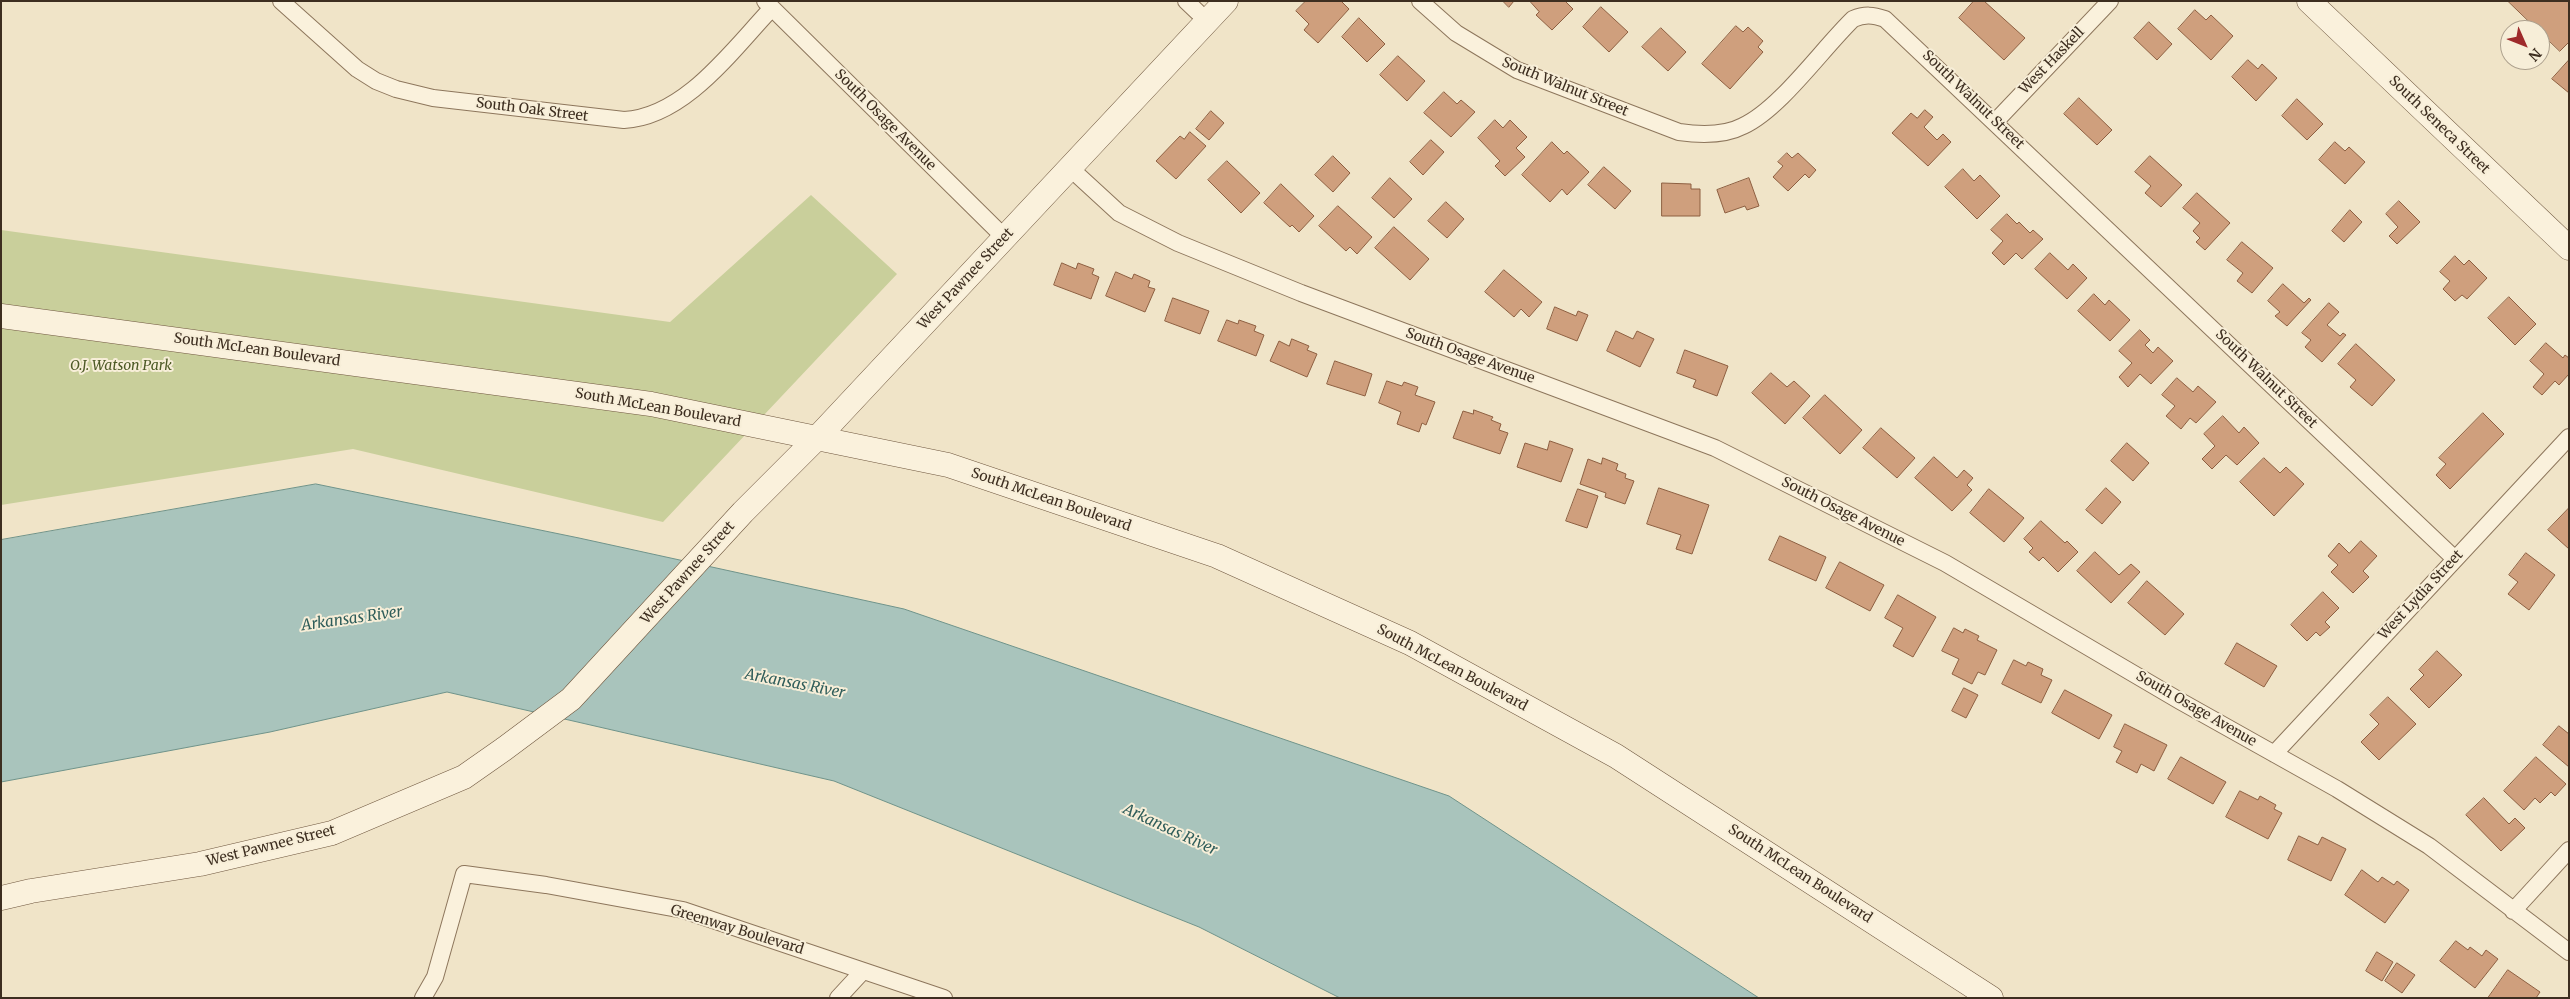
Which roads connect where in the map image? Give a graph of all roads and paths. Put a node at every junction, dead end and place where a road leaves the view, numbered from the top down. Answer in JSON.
{"nodes":[{"id":1,"x":281,"y":1,"type":"edge"},
{"id":2,"x":1186,"y":1,"type":"edge"},
{"id":3,"x":1226,"y":1,"type":"edge"},
{"id":4,"x":1420,"y":1,"type":"edge"},
{"id":5,"x":2110,"y":1,"type":"edge"},
{"id":6,"x":2309,"y":1,"type":"edge"},
{"id":7,"x":768,"y":4,"type":"edge"},
{"id":8,"x":1208,"y":22,"type":"junction"},
{"id":9,"x":1995,"y":122,"type":"junction"},
{"id":10,"x":1070,"y":168,"type":"junction"},
{"id":11,"x":1005,"y":238,"type":"junction"},
{"id":12,"x":2569,"y":248,"type":"edge"},
{"id":13,"x":1,"y":316,"type":"edge"},
{"id":14,"x":2569,"y":437,"type":"edge"},
{"id":15,"x":817,"y":438,"type":"junction"},
{"id":16,"x":2455,"y":559,"type":"junction"},
{"id":17,"x":2274,"y":754,"type":"junction"},
{"id":18,"x":2569,"y":850,"type":"edge"},
{"id":19,"x":1,"y":898,"type":"edge"},
{"id":20,"x":2513,"y":911,"type":"junction"},
{"id":21,"x":2569,"y":952,"type":"edge"},
{"id":22,"x":863,"y":970,"type":"junction"},
{"id":23,"x":423,"y":998,"type":"edge"},
{"id":24,"x":838,"y":998,"type":"edge"},
{"id":25,"x":944,"y":998,"type":"edge"},
{"id":26,"x":1992,"y":998,"type":"edge"}],
"edges":[{"from":1,"to":7,"type":"street","name":"South Oak Street"},
{"from":2,"to":8,"type":"street"},
{"from":3,"to":8,"type":"main road","name":"West Pawnee Street"},
{"from":4,"to":9,"type":"street","name":"South Walnut Street"},
{"from":5,"to":9,"type":"street","name":"West Haskell"},
{"from":6,"to":12,"type":"main road","name":"South Seneca Street"},
{"from":7,"to":11,"type":"street","name":"South Osage Avenue"},
{"from":8,"to":10,"type":"main road","name":"West Pawnee Street"},
{"from":9,"to":16,"type":"street","name":"South Walnut Street"},
{"from":10,"to":11,"type":"main road","name":"West Pawnee Street"},
{"from":10,"to":17,"type":"street","name":"South Osage Avenue"},
{"from":11,"to":15,"type":"main road","name":"West Pawnee Street"},
{"from":13,"to":15,"type":"main road","name":"South McLean Boulevard"},
{"from":14,"to":16,"type":"street","name":"West Lydia Street"},
{"from":15,"to":19,"type":"main road","name":"West Pawnee Street"},
{"from":15,"to":26,"type":"main road","name":"South McLean Boulevard"},
{"from":16,"to":17,"type":"street","name":"West Lydia Street"},
{"from":17,"to":20,"type":"street","name":"South Osage Avenue"},
{"from":18,"to":20,"type":"street"},
{"from":20,"to":21,"type":"street","name":"South Osage Avenue"},
{"from":22,"to":23,"type":"street","name":"Greenway Boulevard"},
{"from":22,"to":24,"type":"street"},
{"from":22,"to":25,"type":"street","name":"Greenway Boulevard"}]}
